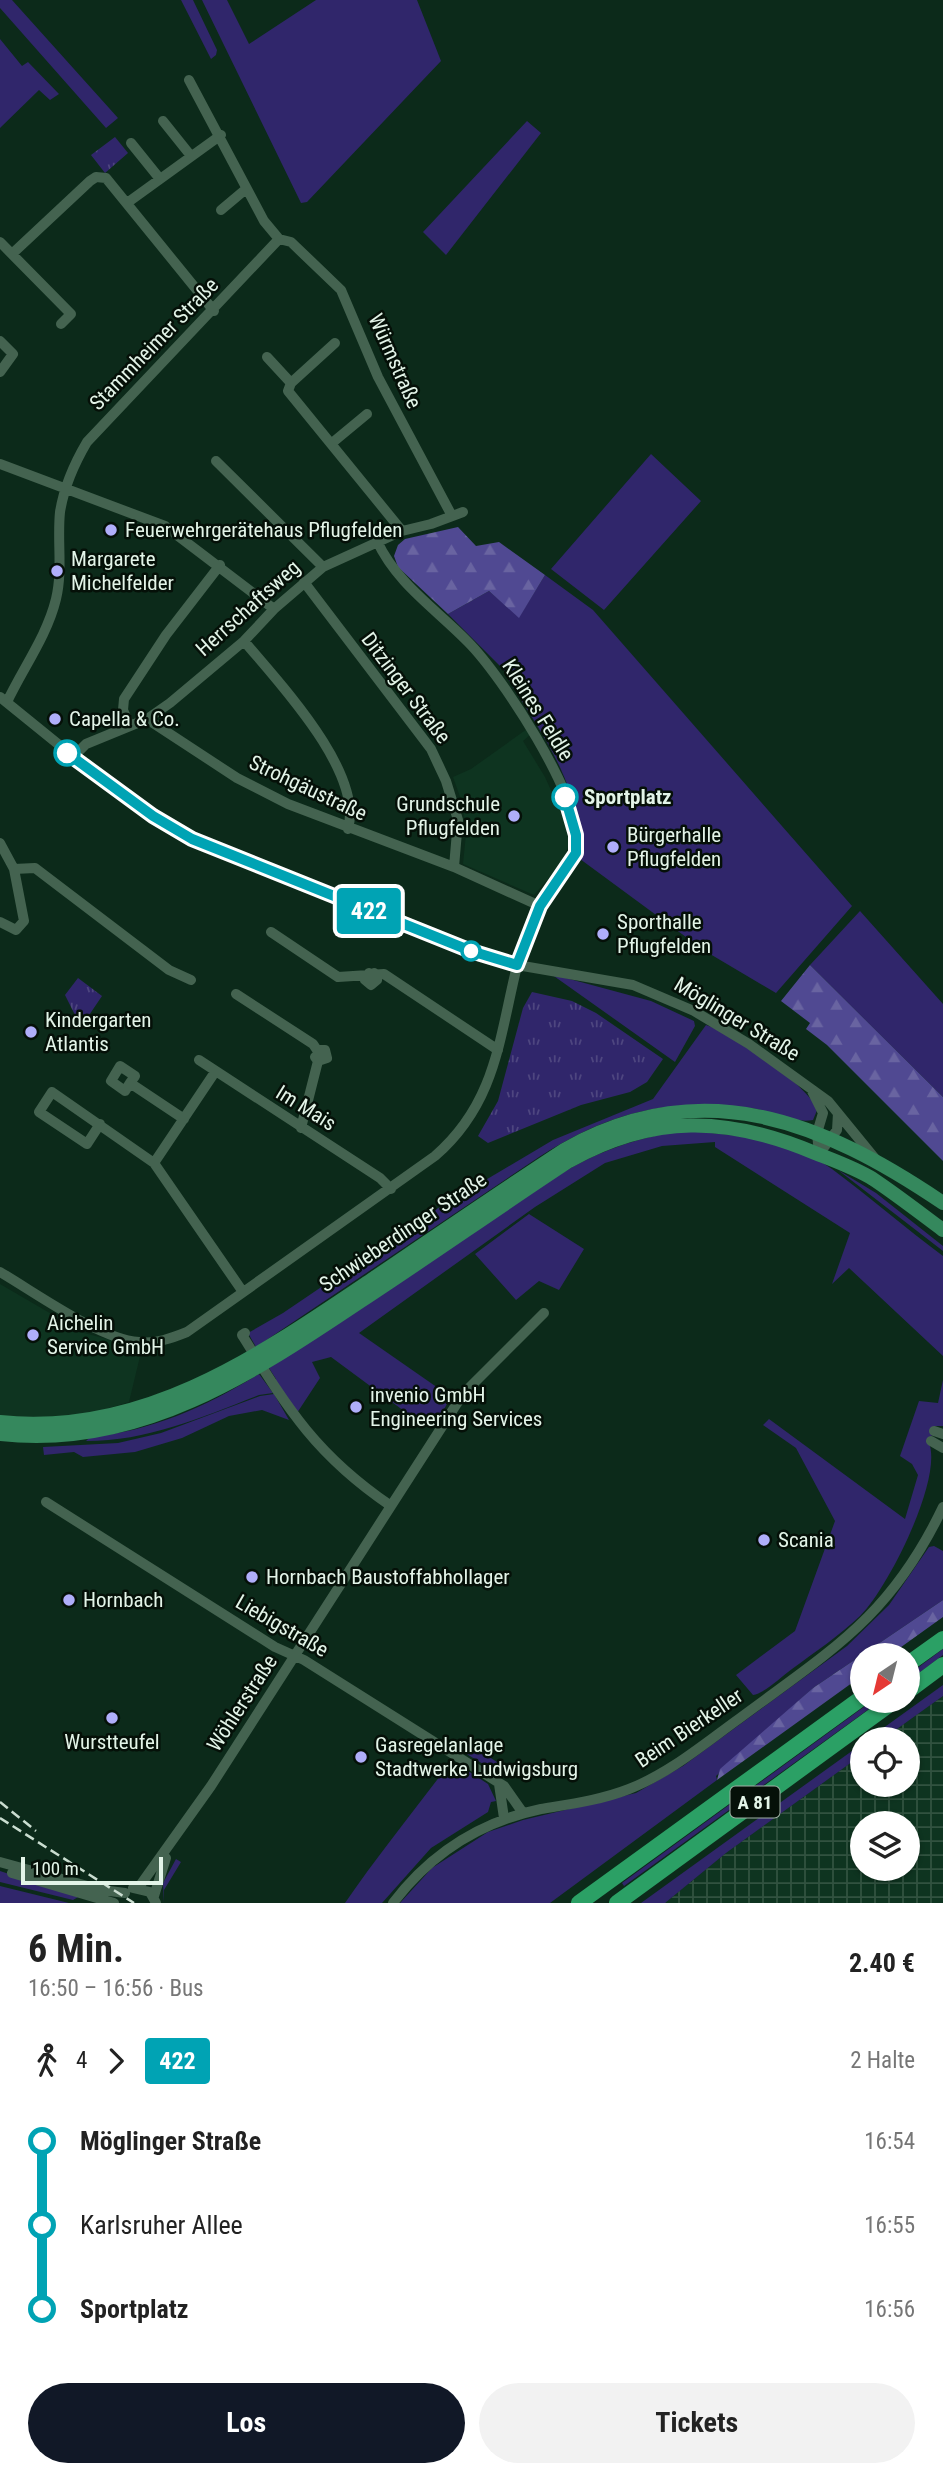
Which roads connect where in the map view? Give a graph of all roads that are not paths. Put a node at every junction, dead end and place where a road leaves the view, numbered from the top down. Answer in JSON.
{"nodes":[{"id":1,"x":188,"y":80,"type":"dead end"},
{"id":2,"x":163,"y":121,"type":"dead end"},
{"id":3,"x":221,"y":135,"type":"junction"},
{"id":4,"x":131,"y":144,"type":"dead end"},
{"id":5,"x":191,"y":156,"type":"junction"},
{"id":6,"x":160,"y":179,"type":"junction"},
{"id":7,"x":246,"y":189,"type":"junction"},
{"id":8,"x":127,"y":203,"type":"junction"},
{"id":9,"x":221,"y":210,"type":"dead end"},
{"id":10,"x":281,"y":239,"type":"junction"},
{"id":11,"x":0,"y":242,"type":"edge"},
{"id":12,"x":12,"y":254,"type":"junction"},
{"id":13,"x":214,"y":310,"type":"junction"},
{"id":14,"x":61,"y":324,"type":"dead end"},
{"id":15,"x":0,"y":341,"type":"edge"},
{"id":16,"x":335,"y":343,"type":"dead end"},
{"id":17,"x":267,"y":357,"type":"dead end"},
{"id":18,"x":0,"y":372,"type":"edge"},
{"id":19,"x":291,"y":383,"type":"junction"},
{"id":20,"x":367,"y":414,"type":"dead end"},
{"id":21,"x":332,"y":443,"type":"junction"},
{"id":22,"x":216,"y":461,"type":"dead end"},
{"id":23,"x":0,"y":464,"type":"edge"},
{"id":24,"x":66,"y":487,"type":"junction"},
{"id":25,"x":458,"y":514,"type":"joint"},
{"id":26,"x":402,"y":531,"type":"junction"},
{"id":27,"x":377,"y":541,"type":"junction"},
{"id":28,"x":220,"y":565,"type":"junction"},
{"id":29,"x":323,"y":567,"type":"junction"},
{"id":30,"x":304,"y":582,"type":"junction"},
{"id":31,"x":274,"y":609,"type":"junction"},
{"id":32,"x":244,"y":641,"type":"junction"},
{"id":33,"x":4,"y":700,"type":"edge"},
{"id":34,"x":148,"y":719,"type":"junction"},
{"id":35,"x":129,"y":724,"type":"junction"},
{"id":36,"x":73,"y":757,"type":"junction"},
{"id":37,"x":348,"y":829,"type":"junction"},
{"id":38,"x":0,"y":843,"type":"edge"},
{"id":39,"x":454,"y":867,"type":"junction"},
{"id":40,"x":14,"y":869,"type":"junction"},
{"id":41,"x":540,"y":906,"type":"junction"},
{"id":42,"x":0,"y":922,"type":"edge"},
{"id":43,"x":271,"y":932,"type":"dead end"},
{"id":44,"x":517,"y":965,"type":"junction"},
{"id":45,"x":191,"y":980,"type":"dead end"},
{"id":46,"x":236,"y":995,"type":"dead end"},
{"id":47,"x":498,"y":1050,"type":"junction"},
{"id":48,"x":199,"y":1060,"type":"dead end"},
{"id":49,"x":215,"y":1072,"type":"junction"},
{"id":50,"x":130,"y":1083,"type":"dead end"},
{"id":51,"x":811,"y":1089,"type":"junction"},
{"id":52,"x":838,"y":1113,"type":"junction"},
{"id":53,"x":184,"y":1119,"type":"junction"},
{"id":54,"x":100,"y":1124,"type":"junction"},
{"id":55,"x":300,"y":1128,"type":"junction"},
{"id":56,"x":817,"y":1133,"type":"junction"},
{"id":57,"x":833,"y":1140,"type":"junction"},
{"id":58,"x":819,"y":1154,"type":"junction"},
{"id":59,"x":878,"y":1162,"type":"junction"},
{"id":60,"x":155,"y":1163,"type":"junction"},
{"id":61,"x":391,"y":1189,"type":"junction"},
{"id":62,"x":943,"y":1203,"type":"edge"},
{"id":63,"x":943,"y":1230,"type":"edge"},
{"id":64,"x":0,"y":1272,"type":"edge"},
{"id":65,"x":243,"y":1292,"type":"junction"},
{"id":66,"x":544,"y":1313,"type":"dead end"},
{"id":67,"x":244,"y":1335,"type":"dead end"},
{"id":68,"x":0,"y":1422,"type":"edge"},
{"id":69,"x":0,"y":1434,"type":"edge"},
{"id":70,"x":936,"y":1435,"type":"edge"},
{"id":71,"x":943,"y":1448,"type":"edge"},
{"id":72,"x":46,"y":1502,"type":"dead end"},
{"id":73,"x":391,"y":1506,"type":"junction"},
{"id":74,"x":943,"y":1507,"type":"edge"},
{"id":75,"x":943,"y":1639,"type":"edge"},
{"id":76,"x":920,"y":1655,"type":"edge"},
{"id":77,"x":295,"y":1656,"type":"junction"},
{"id":78,"x":943,"y":1665,"type":"edge"},
{"id":79,"x":920,"y":1681,"type":"edge"},
{"id":80,"x":850,"y":1707,"type":"edge"},
{"id":81,"x":878,"y":1713,"type":"edge"},
{"id":82,"x":499,"y":1784,"type":"junction"},
{"id":83,"x":523,"y":1814,"type":"junction"},
{"id":84,"x":504,"y":1818,"type":"junction"},
{"id":85,"x":169,"y":1849,"type":"junction"},
{"id":86,"x":0,"y":1862,"type":"edge"},
{"id":87,"x":0,"y":1868,"type":"edge"},
{"id":88,"x":139,"y":1887,"type":"junction"},
{"id":89,"x":123,"y":1898,"type":"edge"},
{"id":90,"x":155,"y":1900,"type":"edge"},
{"id":91,"x":114,"y":1903,"type":"edge"},
{"id":92,"x":393,"y":1903,"type":"edge"},
{"id":93,"x":579,"y":1903,"type":"edge"},
{"id":94,"x":617,"y":1903,"type":"edge"}],
"edges":[{"from":1,"to":3,"type":"street","name":"Würmstraße"},
{"from":2,"to":5,"type":"street"},
{"from":3,"to":5,"type":"street"},
{"from":3,"to":7,"type":"street","name":"Würmstraße"},
{"from":4,"to":6,"type":"street"},
{"from":5,"to":6,"type":"street"},
{"from":6,"to":8,"type":"street"},
{"from":7,"to":9,"type":"street"},
{"from":7,"to":10,"type":"street","name":"Würmstraße"},
{"from":8,"to":12,"type":"street"},
{"from":8,"to":13,"type":"street"},
{"from":10,"to":13,"type":"street","name":"Stammheimer Straße"},
{"from":10,"to":25,"type":"street","name":"Würmstraße"},
{"from":11,"to":12,"type":"street"},
{"from":12,"to":14,"type":"street"},
{"from":13,"to":24,"type":"street","name":"Stammheimer Straße"},
{"from":15,"to":18,"type":"street"},
{"from":16,"to":19,"type":"street"},
{"from":17,"to":19,"type":"street"},
{"from":19,"to":21,"type":"street"},
{"from":20,"to":21,"type":"street"},
{"from":21,"to":26,"type":"street"},
{"from":22,"to":29,"type":"street"},
{"from":23,"to":24,"type":"street"},
{"from":24,"to":28,"type":"street"},
{"from":24,"to":33,"type":"street","name":"Stammheimer Straße"},
{"from":25,"to":26,"type":"street","name":"Herrschaftsweg"},
{"from":26,"to":27,"type":"street","name":"Herrschaftsweg"},
{"from":27,"to":29,"type":"street","name":"Herrschaftsweg"},
{"from":27,"to":41,"type":"street","name":"Kleines Feldle"},
{"from":28,"to":31,"type":"street"},
{"from":28,"to":35,"type":"street"},
{"from":29,"to":30,"type":"street","name":"Herrschaftsweg"},
{"from":30,"to":31,"type":"street","name":"Herrschaftsweg"},
{"from":30,"to":39,"type":"street","name":"Ditzinger Straße"},
{"from":31,"to":32,"type":"street","name":"Herrschaftsweg"},
{"from":32,"to":34,"type":"street","name":"Herrschaftsweg"},
{"from":32,"to":37,"type":"street"},
{"from":33,"to":36,"type":"street","name":"Möglinger Straße"},
{"from":34,"to":35,"type":"street","name":"Herrschaftsweg"},
{"from":34,"to":37,"type":"street","name":"Strohgäustraße"},
{"from":35,"to":36,"type":"street","name":"Herrschaftsweg"},
{"from":36,"to":44,"type":"street","name":"Möglinger Straße"},
{"from":37,"to":39,"type":"street","name":"Strohgäustraße"},
{"from":38,"to":40,"type":"street"},
{"from":39,"to":41,"type":"street","name":"Strohgäustraße"},
{"from":40,"to":42,"type":"street"},
{"from":40,"to":45,"type":"street"},
{"from":41,"to":44,"type":"street","name":"Kleines Feldle"},
{"from":43,"to":47,"type":"street"},
{"from":44,"to":47,"type":"street","name":"Kleines Feldle"},
{"from":44,"to":51,"type":"street","name":"Möglinger Straße"},
{"from":46,"to":55,"type":"street"},
{"from":47,"to":61,"type":"street","name":"Kleines Feldle"},
{"from":48,"to":49,"type":"street","name":"Im Mais"},
{"from":49,"to":53,"type":"street"},
{"from":49,"to":55,"type":"street","name":"Im Mais"},
{"from":50,"to":53,"type":"street"},
{"from":51,"to":52,"type":"street","name":"Möglinger Straße"},
{"from":51,"to":56,"type":"street","name":"Möglinger Straße"},
{"from":52,"to":57,"type":"street"},
{"from":52,"to":59,"type":"street","name":"Möglinger Straße"},
{"from":53,"to":60,"type":"street"},
{"from":54,"to":54,"type":"street"},
{"from":54,"to":60,"type":"street"},
{"from":55,"to":61,"type":"street","name":"Im Mais"},
{"from":56,"to":57,"type":"main road","name":"Schwieberdinger Straße"},
{"from":56,"to":58,"type":"street","name":"Möglinger Straße"},
{"from":56,"to":68,"type":"main road","name":"Schwieberdinger Straße"},
{"from":57,"to":58,"type":"street"},
{"from":57,"to":59,"type":"main road","name":"Schwieberdinger Straße"},
{"from":58,"to":63,"type":"main road","name":"Schwieberdinger Straße"},
{"from":58,"to":69,"type":"main road","name":"Schwieberdinger Straße"},
{"from":59,"to":62,"type":"main road","name":"Schwieberdinger Straße"},
{"from":60,"to":65,"type":"street"},
{"from":61,"to":65,"type":"street","name":"Kleines Feldle"},
{"from":64,"to":65,"type":"street","name":"Kleines Feldle"},
{"from":66,"to":73,"type":"street","name":"Wöhlerstraße"},
{"from":67,"to":73,"type":"street"},
{"from":70,"to":71,"type":"street"},
{"from":72,"to":77,"type":"street","name":"Liebigstraße"},
{"from":73,"to":77,"type":"street","name":"Wöhlerstraße"},
{"from":74,"to":83,"type":"street","name":"Beim Bierkeller"},
{"from":75,"to":76,"type":"highway"},
{"from":77,"to":82,"type":"street","name":"Liebigstraße"},
{"from":77,"to":85,"type":"street","name":"Wöhlerstraße"},
{"from":78,"to":79,"type":"highway"},
{"from":80,"to":93,"type":"highway","number":"A 81"},
{"from":81,"to":94,"type":"highway","number":"A 81"},
{"from":82,"to":83,"type":"street","name":"Liebigstraße"},
{"from":82,"to":84,"type":"street"},
{"from":83,"to":84,"type":"street","name":"Beim Bierkeller"},
{"from":84,"to":92,"type":"street","name":"Beim Bierkeller"},
{"from":85,"to":88,"type":"street","name":"Wöhlerstraße"},
{"from":85,"to":90,"type":"street","name":"Wöhlerstraße"},
{"from":86,"to":89,"type":"street"},
{"from":87,"to":91,"type":"street"},
{"from":88,"to":89,"type":"street"},
{"from":88,"to":90,"type":"street"}]}
